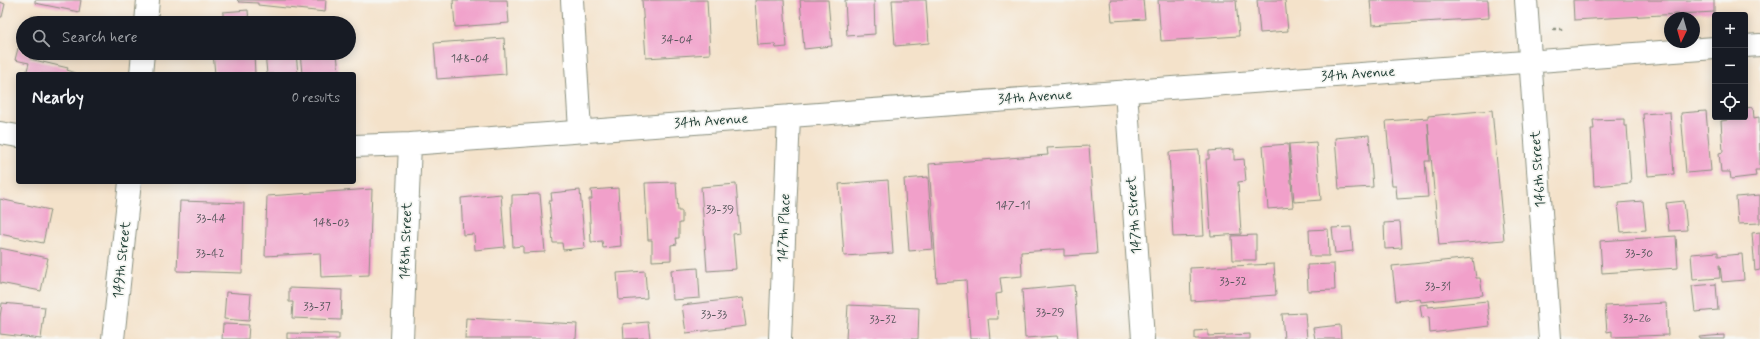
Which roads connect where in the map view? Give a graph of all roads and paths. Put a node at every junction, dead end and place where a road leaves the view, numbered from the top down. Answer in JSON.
{"nodes":[{"id":1,"x":148,"y":0,"type":"edge"},
{"id":2,"x":572,"y":0,"type":"edge"},
{"id":3,"x":1526,"y":0,"type":"edge"},
{"id":4,"x":147,"y":16,"type":"edge"},
{"id":5,"x":1552,"y":29,"type":"dead end"},
{"id":6,"x":1560,"y":35,"type":"dead end"},
{"id":7,"x":1760,"y":45,"type":"edge"},
{"id":8,"x":1748,"y":46,"type":"edge"},
{"id":9,"x":1712,"y":48,"type":"edge"},
{"id":10,"x":142,"y":60,"type":"edge"},
{"id":11,"x":1530,"y":62,"type":"junction"},
{"id":12,"x":141,"y":72,"type":"edge"},
{"id":13,"x":1126,"y":91,"type":"junction"},
{"id":14,"x":789,"y":116,"type":"junction"},
{"id":15,"x":580,"y":130,"type":"junction"},
{"id":16,"x":0,"y":132,"type":"edge"},
{"id":17,"x":16,"y":136,"type":"edge"},
{"id":18,"x":410,"y":144,"type":"junction"},
{"id":19,"x":356,"y":146,"type":"edge"},
{"id":20,"x":130,"y":184,"type":"edge"},
{"id":21,"x":114,"y":339,"type":"edge"},
{"id":22,"x":402,"y":339,"type":"edge"},
{"id":23,"x":780,"y":339,"type":"edge"},
{"id":24,"x":1143,"y":339,"type":"edge"},
{"id":25,"x":1550,"y":339,"type":"edge"}],
"edges":[{"from":1,"to":4,"type":"street"},
{"from":2,"to":15,"type":"street"},
{"from":3,"to":11,"type":"street","name":"146th Street"},
{"from":5,"to":6,"type":"path"},
{"from":7,"to":8,"type":"street"},
{"from":9,"to":11,"type":"street","name":"34th Avenue"},
{"from":10,"to":12,"type":"street"},
{"from":11,"to":13,"type":"street","name":"34th Avenue"},
{"from":11,"to":25,"type":"street","name":"146th Street"},
{"from":13,"to":14,"type":"street","name":"34th Avenue"},
{"from":13,"to":24,"type":"street","name":"147th Street"},
{"from":14,"to":15,"type":"street","name":"34th Avenue"},
{"from":14,"to":23,"type":"street","name":"147th Place"},
{"from":15,"to":18,"type":"street","name":"34th Avenue"},
{"from":16,"to":17,"type":"street"},
{"from":18,"to":19,"type":"street","name":"34th Avenue"},
{"from":18,"to":22,"type":"street","name":"148th Street"},
{"from":20,"to":21,"type":"street","name":"149th Street"}]}
